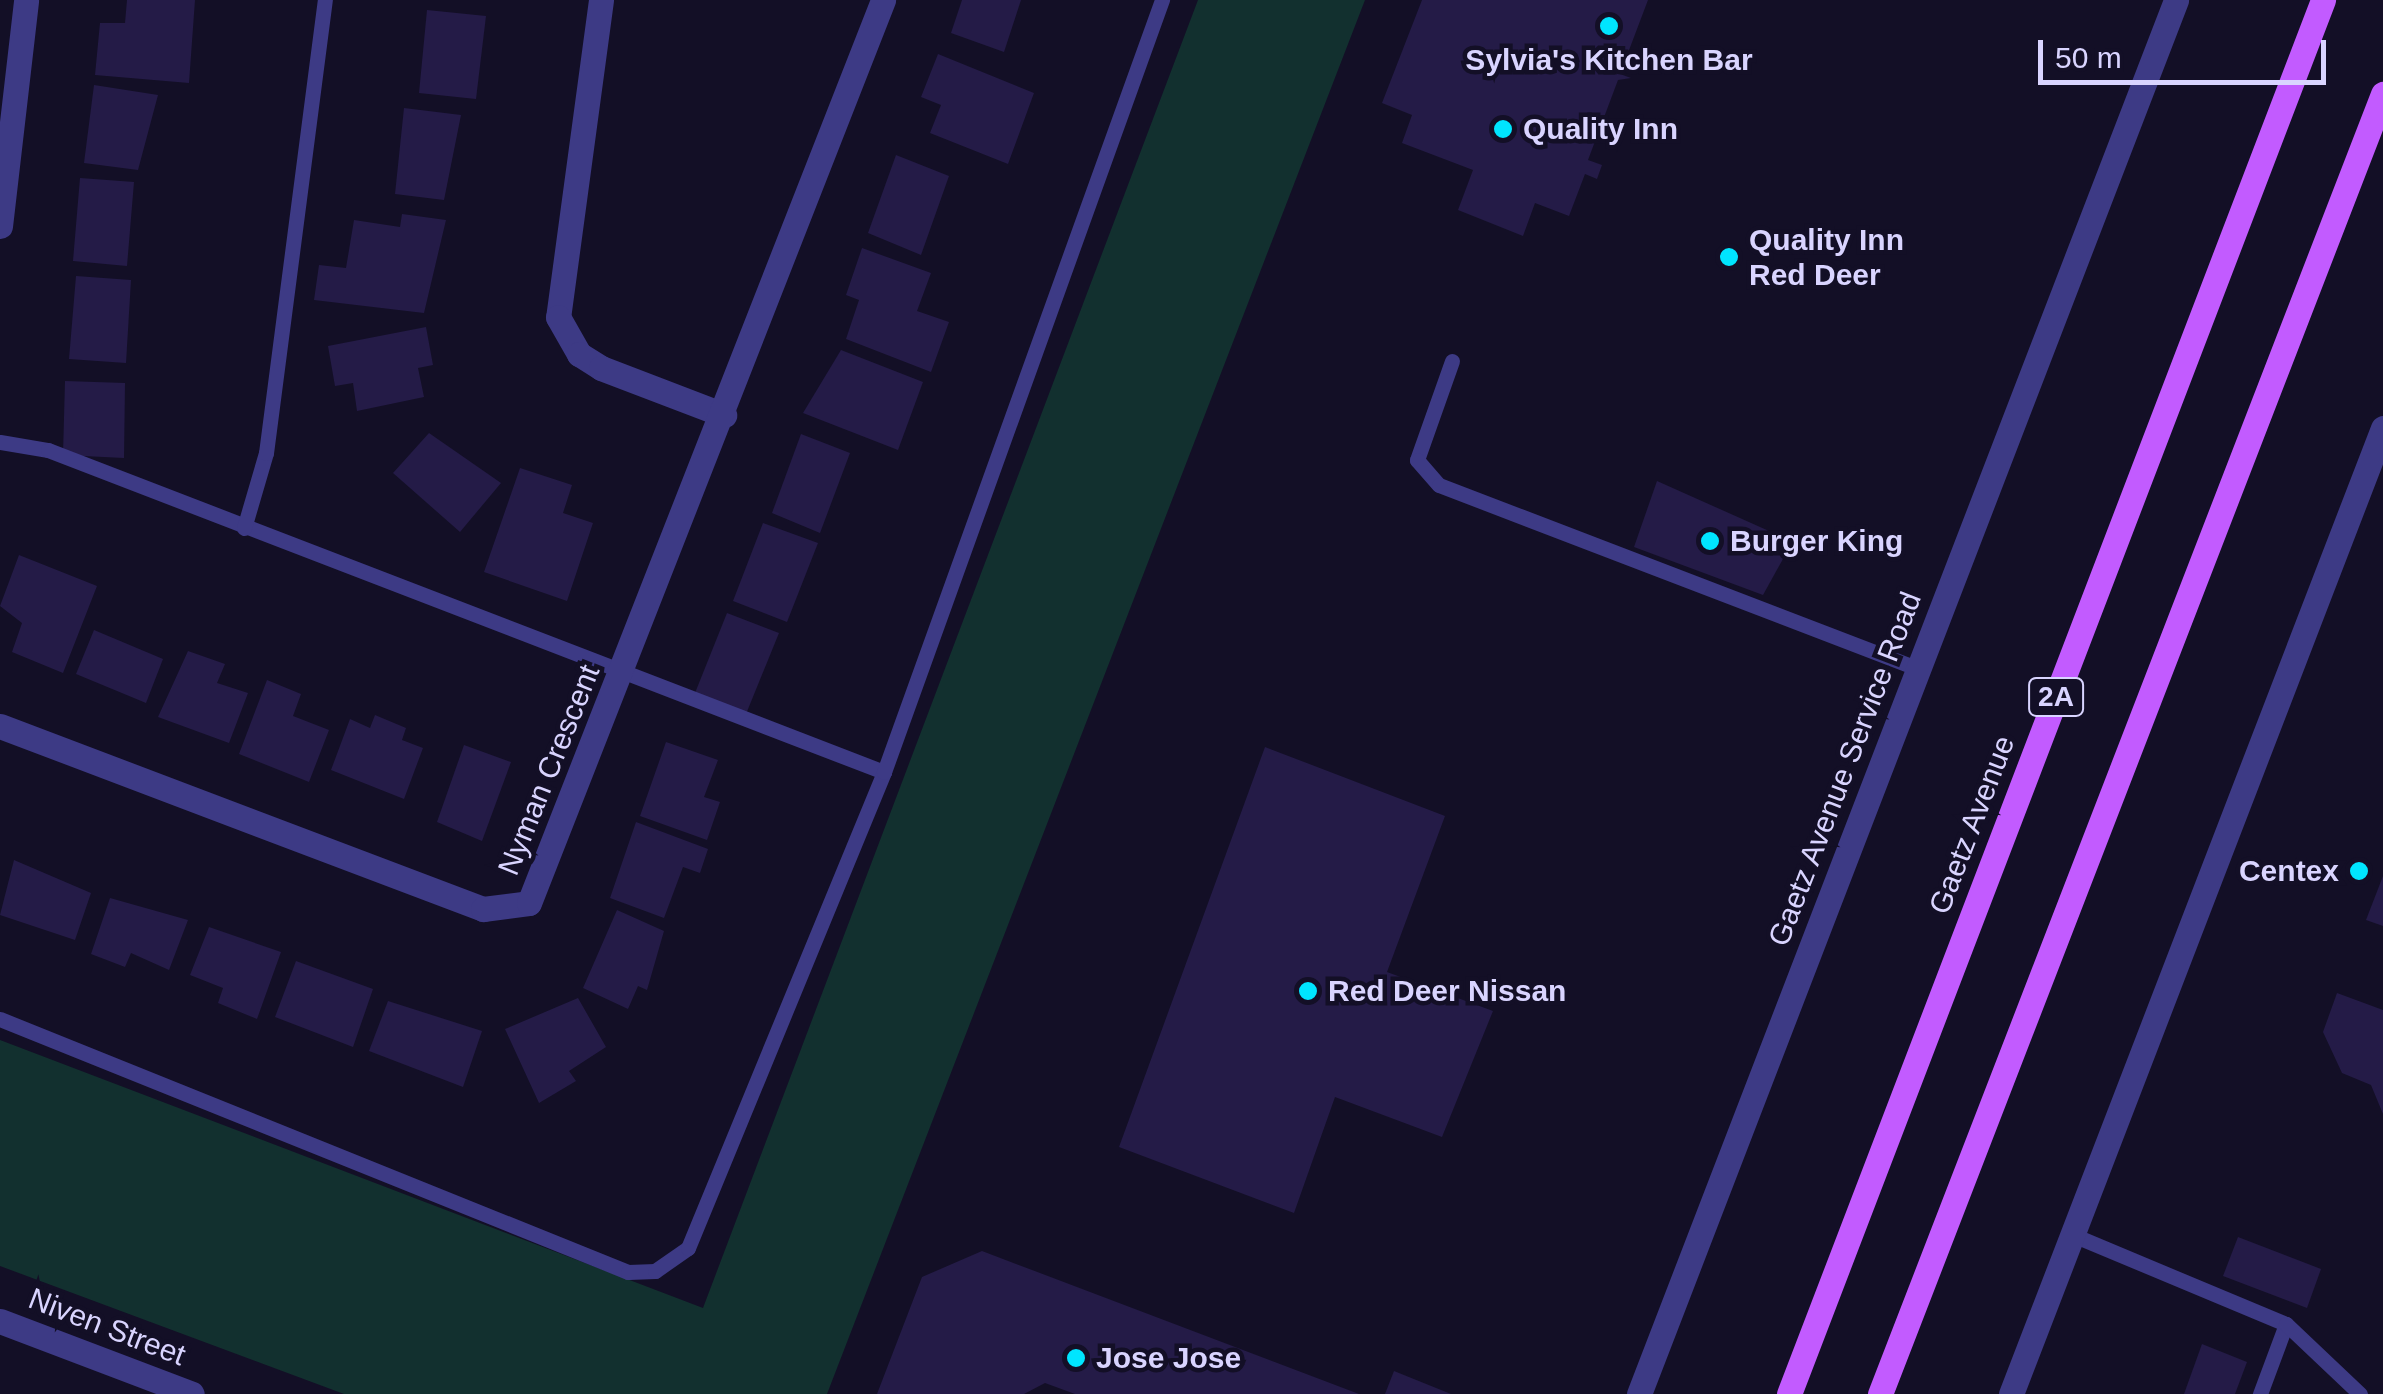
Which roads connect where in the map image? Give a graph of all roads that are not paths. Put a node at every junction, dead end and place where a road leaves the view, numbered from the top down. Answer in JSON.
{"nodes":[{"id":1,"x":26,"y":0,"type":"edge"},
{"id":2,"x":326,"y":0,"type":"edge"},
{"id":3,"x":601,"y":0,"type":"edge"},
{"id":4,"x":883,"y":0,"type":"edge"},
{"id":5,"x":1162,"y":0,"type":"edge"},
{"id":6,"x":2176,"y":0,"type":"edge"},
{"id":7,"x":2324,"y":0,"type":"edge"},
{"id":8,"x":2383,"y":94,"type":"edge"},
{"id":9,"x":0,"y":226,"type":"edge"},
{"id":10,"x":1452,"y":361,"type":"dead end"},
{"id":11,"x":724,"y":414,"type":"junction"},
{"id":12,"x":2383,"y":428,"type":"edge"},
{"id":13,"x":0,"y":442,"type":"edge"},
{"id":14,"x":244,"y":528,"type":"junction"},
{"id":15,"x":1919,"y":669,"type":"junction"},
{"id":16,"x":623,"y":674,"type":"junction"},
{"id":17,"x":0,"y":726,"type":"edge"},
{"id":18,"x":884,"y":772,"type":"junction"},
{"id":19,"x":0,"y":1019,"type":"edge"},
{"id":20,"x":2074,"y":1235,"type":"junction"},
{"id":21,"x":0,"y":1321,"type":"edge"},
{"id":22,"x":2286,"y":1324,"type":"junction"},
{"id":23,"x":192,"y":1394,"type":"edge"},
{"id":24,"x":1639,"y":1394,"type":"edge"},
{"id":25,"x":1790,"y":1394,"type":"edge"},
{"id":26,"x":1880,"y":1394,"type":"edge"},
{"id":27,"x":2010,"y":1394,"type":"edge"},
{"id":28,"x":2260,"y":1394,"type":"edge"},
{"id":29,"x":2360,"y":1394,"type":"edge"}],
"edges":[{"from":1,"to":9,"type":"street"},
{"from":2,"to":14,"type":"lane"},
{"from":3,"to":11,"type":"street"},
{"from":4,"to":11,"type":"street","name":"Nyman Crescent"},
{"from":5,"to":18,"type":"lane"},
{"from":6,"to":15,"type":"street","name":"Gaetz Avenue Service Road"},
{"from":7,"to":25,"type":"main road","name":"Gaetz Avenue","number":"2A"},
{"from":8,"to":26,"type":"main road"},
{"from":10,"to":15,"type":"lane"},
{"from":11,"to":16,"type":"street","name":"Nyman Crescent"},
{"from":12,"to":20,"type":"street"},
{"from":13,"to":14,"type":"lane"},
{"from":14,"to":16,"type":"lane"},
{"from":15,"to":24,"type":"street","name":"Gaetz Avenue Service Road"},
{"from":16,"to":17,"type":"street","name":"Nyman Crescent"},
{"from":16,"to":18,"type":"lane"},
{"from":18,"to":19,"type":"lane"},
{"from":20,"to":22,"type":"lane"},
{"from":20,"to":27,"type":"street"},
{"from":21,"to":23,"type":"street","name":"Niven Street"},
{"from":22,"to":28,"type":"lane"},
{"from":22,"to":29,"type":"lane"}]}
